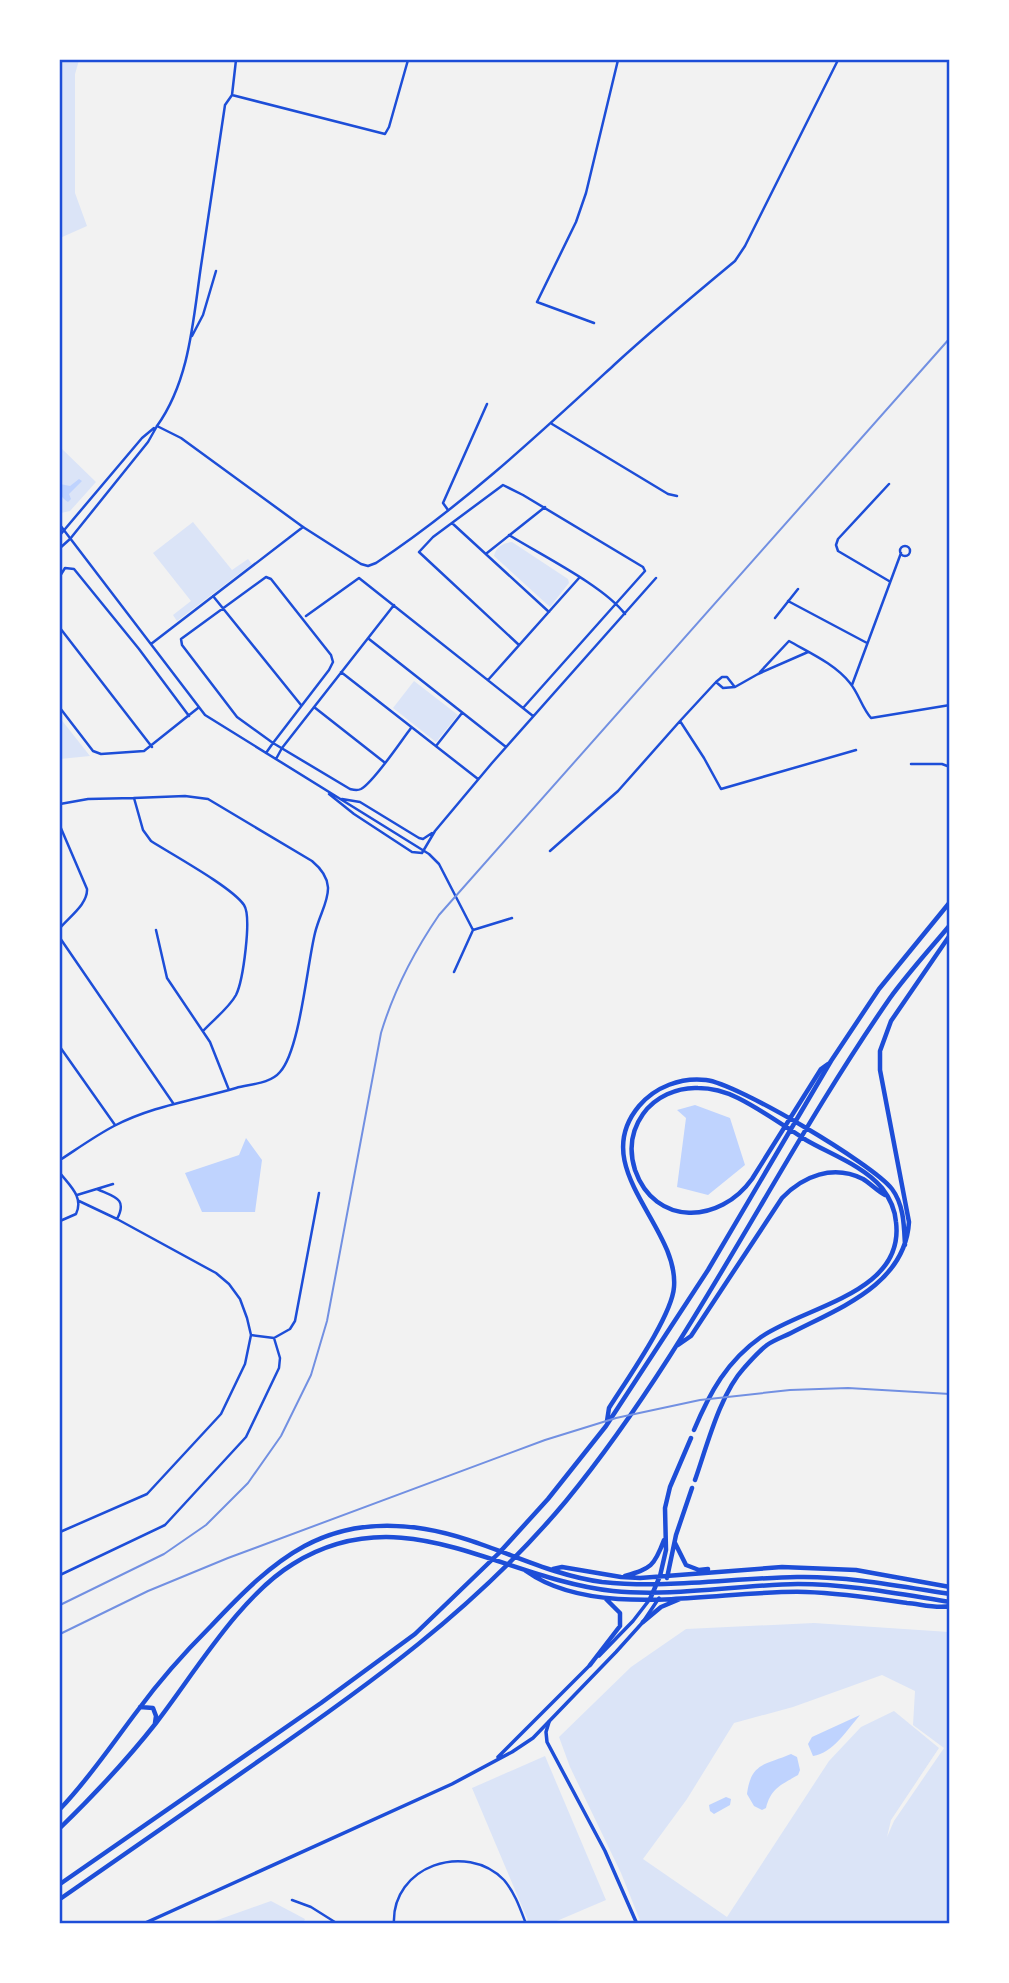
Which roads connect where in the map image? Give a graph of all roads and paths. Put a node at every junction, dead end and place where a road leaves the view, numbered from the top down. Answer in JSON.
{"nodes":[{"id":1,"x":236,"y":60,"type":"edge"},
{"id":2,"x":408,"y":60,"type":"edge"},
{"id":3,"x":618,"y":60,"type":"edge"},
{"id":4,"x":838,"y":60,"type":"edge"},
{"id":5,"x":232,"y":95,"type":"junction"},
{"id":6,"x":216,"y":271,"type":"dead end"},
{"id":7,"x":594,"y":323,"type":"dead end"},
{"id":8,"x":191,"y":338,"type":"junction"},
{"id":9,"x":487,"y":404,"type":"dead end"},
{"id":10,"x":552,"y":424,"type":"junction"},
{"id":11,"x":157,"y":426,"type":"junction"},
{"id":12,"x":889,"y":484,"type":"dead end"},
{"id":13,"x":677,"y":496,"type":"dead end"},
{"id":14,"x":545,"y":507,"type":"junction"},
{"id":15,"x":448,"y":510,"type":"junction"},
{"id":16,"x":452,"y":523,"type":"junction"},
{"id":17,"x":60,"y":525,"type":"edge"},
{"id":18,"x":303,"y":527,"type":"junction"},
{"id":19,"x":64,"y":531,"type":"junction"},
{"id":20,"x":60,"y":535,"type":"edge"},
{"id":21,"x":509,"y":535,"type":"junction"},
{"id":22,"x":70,"y":539,"type":"junction"},
{"id":23,"x":60,"y":548,"type":"edge"},
{"id":24,"x":901,"y":553,"type":"dead end"},
{"id":25,"x":486,"y":554,"type":"junction"},
{"id":26,"x":60,"y":576,"type":"edge"},
{"id":27,"x":579,"y":578,"type":"junction"},
{"id":28,"x":656,"y":578,"type":"dead end"},
{"id":29,"x":889,"y":581,"type":"junction"},
{"id":30,"x":798,"y":589,"type":"dead end"},
{"id":31,"x":213,"y":596,"type":"junction"},
{"id":32,"x":789,"y":601,"type":"junction"},
{"id":33,"x":618,"y":604,"type":"junction"},
{"id":34,"x":394,"y":605,"type":"junction"},
{"id":35,"x":222,"y":608,"type":"junction"},
{"id":36,"x":549,"y":612,"type":"junction"},
{"id":37,"x":625,"y":614,"type":"junction"},
{"id":38,"x":306,"y":616,"type":"dead end"},
{"id":39,"x":775,"y":618,"type":"dead end"},
{"id":40,"x":60,"y":628,"type":"edge"},
{"id":41,"x":368,"y":638,"type":"junction"},
{"id":42,"x":867,"y":643,"type":"junction"},
{"id":43,"x":150,"y":644,"type":"junction"},
{"id":44,"x":519,"y":645,"type":"junction"},
{"id":45,"x":808,"y":652,"type":"junction"},
{"id":46,"x":341,"y":671,"type":"junction"},
{"id":47,"x":758,"y":674,"type":"junction"},
{"id":48,"x":488,"y":680,"type":"junction"},
{"id":49,"x":716,"y":682,"type":"junction"},
{"id":50,"x":852,"y":685,"type":"junction"},
{"id":51,"x":735,"y":687,"type":"junction"},
{"id":52,"x":301,"y":705,"type":"junction"},
{"id":53,"x":950,"y":705,"type":"edge"},
{"id":54,"x":314,"y":707,"type":"junction"},
{"id":55,"x":60,"y":708,"type":"edge"},
{"id":56,"x":199,"y":708,"type":"junction"},
{"id":57,"x":523,"y":708,"type":"junction"},
{"id":58,"x":462,"y":713,"type":"junction"},
{"id":59,"x":189,"y":716,"type":"junction"},
{"id":60,"x":533,"y":716,"type":"junction"},
{"id":61,"x":680,"y":721,"type":"junction"},
{"id":62,"x":411,"y":728,"type":"junction"},
{"id":63,"x":273,"y":743,"type":"junction"},
{"id":64,"x":152,"y":747,"type":"junction"},
{"id":65,"x":436,"y":747,"type":"junction"},
{"id":66,"x":506,"y":747,"type":"junction"},
{"id":67,"x":282,"y":748,"type":"junction"},
{"id":68,"x":856,"y":750,"type":"dead end"},
{"id":69,"x":266,"y":753,"type":"junction"},
{"id":70,"x":276,"y":759,"type":"junction"},
{"id":71,"x":384,"y":762,"type":"junction"},
{"id":72,"x":911,"y":764,"type":"dead end"},
{"id":73,"x":950,"y":767,"type":"edge"},
{"id":74,"x":478,"y":779,"type":"junction"},
{"id":75,"x":326,"y":790,"type":"junction"},
{"id":76,"x":134,"y":798,"type":"junction"},
{"id":77,"x":341,"y":799,"type":"junction"},
{"id":78,"x":60,"y":804,"type":"edge"},
{"id":79,"x":60,"y":826,"type":"edge"},
{"id":80,"x":435,"y":831,"type":"junction"},
{"id":81,"x":550,"y":851,"type":"dead end"},
{"id":82,"x":950,"y":902,"type":"edge"},
{"id":83,"x":512,"y":918,"type":"dead end"},
{"id":84,"x":950,"y":925,"type":"edge"},
{"id":85,"x":60,"y":928,"type":"edge"},
{"id":86,"x":156,"y":930,"type":"dead end"},
{"id":87,"x":472,"y":930,"type":"junction"},
{"id":88,"x":950,"y":935,"type":"edge"},
{"id":89,"x":60,"y":938,"type":"edge"},
{"id":90,"x":454,"y":972,"type":"dead end"},
{"id":91,"x":204,"y":1031,"type":"junction"},
{"id":92,"x":60,"y":1047,"type":"edge"},
{"id":93,"x":831,"y":1061,"type":"junction"},
{"id":94,"x":229,"y":1090,"type":"junction"},
{"id":95,"x":173,"y":1103,"type":"junction"},
{"id":96,"x":115,"y":1125,"type":"junction"},
{"id":97,"x":60,"y":1160,"type":"edge"},
{"id":98,"x":60,"y":1173,"type":"edge"},
{"id":99,"x":113,"y":1184,"type":"dead end"},
{"id":100,"x":97,"y":1189,"type":"junction"},
{"id":101,"x":319,"y":1193,"type":"dead end"},
{"id":102,"x":77,"y":1195,"type":"junction"},
{"id":103,"x":886,"y":1196,"type":"junction"},
{"id":104,"x":79,"y":1201,"type":"junction"},
{"id":105,"x":117,"y":1219,"type":"junction"},
{"id":106,"x":60,"y":1221,"type":"edge"},
{"id":107,"x":905,"y":1245,"type":"junction"},
{"id":108,"x":251,"y":1335,"type":"junction"},
{"id":109,"x":274,"y":1338,"type":"junction"},
{"id":110,"x":678,"y":1345,"type":"junction"},
{"id":111,"x":606,"y":1426,"type":"junction"},
{"id":112,"x":694,"y":1430,"type":"dead end"},
{"id":113,"x":691,"y":1438,"type":"dead end"},
{"id":114,"x":695,"y":1479,"type":"dead end"},
{"id":115,"x":692,"y":1488,"type":"dead end"},
{"id":116,"x":60,"y":1532,"type":"edge"},
{"id":117,"x":665,"y":1537,"type":"junction"},
{"id":118,"x":675,"y":1542,"type":"junction"},
{"id":119,"x":520,"y":1567,"type":"junction"},
{"id":120,"x":552,"y":1569,"type":"junction"},
{"id":121,"x":735,"y":1570,"type":"junction"},
{"id":122,"x":687,"y":1574,"type":"junction"},
{"id":123,"x":60,"y":1575,"type":"edge"},
{"id":124,"x":660,"y":1576,"type":"junction"},
{"id":125,"x":668,"y":1576,"type":"junction"},
{"id":126,"x":621,"y":1577,"type":"junction"},
{"id":127,"x":950,"y":1587,"type":"edge"},
{"id":128,"x":950,"y":1594,"type":"edge"},
{"id":129,"x":604,"y":1597,"type":"junction"},
{"id":130,"x":684,"y":1597,"type":"junction"},
{"id":131,"x":659,"y":1598,"type":"junction"},
{"id":132,"x":650,"y":1599,"type":"junction"},
{"id":133,"x":950,"y":1604,"type":"edge"},
{"id":134,"x":643,"y":1622,"type":"junction"},
{"id":135,"x":590,"y":1665,"type":"junction"},
{"id":136,"x":139,"y":1707,"type":"junction"},
{"id":137,"x":550,"y":1722,"type":"junction"},
{"id":138,"x":155,"y":1724,"type":"junction"},
{"id":139,"x":494,"y":1761,"type":"junction"},
{"id":140,"x":60,"y":1809,"type":"edge"},
{"id":141,"x":60,"y":1828,"type":"edge"},
{"id":142,"x":60,"y":1884,"type":"edge"},
{"id":143,"x":60,"y":1899,"type":"edge"},
{"id":144,"x":292,"y":1900,"type":"dead end"},
{"id":145,"x":143,"y":1923,"type":"edge"},
{"id":146,"x":338,"y":1923,"type":"edge"},
{"id":147,"x":394,"y":1923,"type":"edge"},
{"id":148,"x":526,"y":1923,"type":"edge"},
{"id":149,"x":637,"y":1923,"type":"edge"}],
"edges":[{"from":1,"to":5,"type":"street"},
{"from":2,"to":5,"type":"street"},
{"from":3,"to":7,"type":"street"},
{"from":4,"to":10,"type":"street"},
{"from":5,"to":8,"type":"street"},
{"from":6,"to":8,"type":"street"},
{"from":8,"to":11,"type":"street"},
{"from":9,"to":15,"type":"street"},
{"from":10,"to":13,"type":"street"},
{"from":10,"to":15,"type":"street"},
{"from":11,"to":18,"type":"street"},
{"from":11,"to":19,"type":"street"},
{"from":11,"to":22,"type":"street"},
{"from":12,"to":29,"type":"street"},
{"from":14,"to":16,"type":"street"},
{"from":14,"to":21,"type":"street"},
{"from":14,"to":33,"type":"street"},
{"from":15,"to":18,"type":"street"},
{"from":16,"to":25,"type":"street"},
{"from":16,"to":44,"type":"street"},
{"from":17,"to":19,"type":"street"},
{"from":18,"to":31,"type":"street"},
{"from":19,"to":20,"type":"street"},
{"from":19,"to":22,"type":"street"},
{"from":21,"to":25,"type":"street"},
{"from":21,"to":27,"type":"street"},
{"from":22,"to":23,"type":"street"},
{"from":22,"to":43,"type":"street"},
{"from":24,"to":29,"type":"street"},
{"from":25,"to":36,"type":"street"},
{"from":26,"to":59,"type":"street"},
{"from":27,"to":33,"type":"street"},
{"from":27,"to":36,"type":"street"},
{"from":28,"to":37,"type":"street"},
{"from":29,"to":42,"type":"street"},
{"from":30,"to":32,"type":"street"},
{"from":31,"to":35,"type":"street"},
{"from":31,"to":43,"type":"street"},
{"from":32,"to":39,"type":"street"},
{"from":32,"to":42,"type":"street"},
{"from":33,"to":37,"type":"street"},
{"from":33,"to":57,"type":"street"},
{"from":34,"to":38,"type":"street"},
{"from":34,"to":41,"type":"street"},
{"from":34,"to":48,"type":"street"},
{"from":35,"to":52,"type":"street"},
{"from":35,"to":52,"type":"street"},
{"from":35,"to":63,"type":"street"},
{"from":36,"to":44,"type":"street"},
{"from":37,"to":60,"type":"street"},
{"from":40,"to":64,"type":"street"},
{"from":41,"to":46,"type":"street"},
{"from":41,"to":58,"type":"street"},
{"from":42,"to":50,"type":"street"},
{"from":43,"to":56,"type":"street"},
{"from":44,"to":48,"type":"street"},
{"from":45,"to":47,"type":"street"},
{"from":45,"to":47,"type":"street"},
{"from":45,"to":50,"type":"street"},
{"from":46,"to":54,"type":"street"},
{"from":46,"to":62,"type":"street"},
{"from":47,"to":51,"type":"street"},
{"from":48,"to":57,"type":"street"},
{"from":49,"to":51,"type":"street"},
{"from":49,"to":51,"type":"street"},
{"from":49,"to":61,"type":"street"},
{"from":50,"to":53,"type":"street"},
{"from":52,"to":63,"type":"street"},
{"from":54,"to":67,"type":"street"},
{"from":54,"to":71,"type":"street"},
{"from":55,"to":64,"type":"street"},
{"from":56,"to":59,"type":"street"},
{"from":56,"to":69,"type":"street"},
{"from":57,"to":60,"type":"street"},
{"from":58,"to":65,"type":"street"},
{"from":58,"to":66,"type":"street"},
{"from":59,"to":64,"type":"street"},
{"from":60,"to":66,"type":"street"},
{"from":61,"to":68,"type":"street"},
{"from":61,"to":81,"type":"street"},
{"from":62,"to":65,"type":"street"},
{"from":62,"to":71,"type":"street"},
{"from":63,"to":67,"type":"street"},
{"from":63,"to":69,"type":"street"},
{"from":65,"to":74,"type":"street"},
{"from":66,"to":74,"type":"street"},
{"from":67,"to":70,"type":"street"},
{"from":67,"to":71,"type":"street"},
{"from":69,"to":70,"type":"street"},
{"from":70,"to":75,"type":"street"},
{"from":72,"to":73,"type":"street"},
{"from":74,"to":80,"type":"street"},
{"from":75,"to":77,"type":"street"},
{"from":75,"to":80,"type":"street"},
{"from":76,"to":78,"type":"street"},
{"from":76,"to":91,"type":"street"},
{"from":76,"to":94,"type":"street"},
{"from":77,"to":80,"type":"street"},
{"from":77,"to":87,"type":"street"},
{"from":79,"to":85,"type":"street"},
{"from":82,"to":93,"type":"highway"},
{"from":83,"to":87,"type":"street"},
{"from":84,"to":110,"type":"highway"},
{"from":86,"to":91,"type":"street"},
{"from":87,"to":90,"type":"street"},
{"from":88,"to":107,"type":"highway"},
{"from":89,"to":95,"type":"street"},
{"from":91,"to":94,"type":"street"},
{"from":92,"to":96,"type":"street"},
{"from":93,"to":103,"type":"highway"},
{"from":93,"to":111,"type":"highway"},
{"from":94,"to":95,"type":"street"},
{"from":95,"to":96,"type":"street"},
{"from":96,"to":97,"type":"street"},
{"from":98,"to":102,"type":"street"},
{"from":99,"to":100,"type":"street"},
{"from":100,"to":102,"type":"street"},
{"from":100,"to":105,"type":"street"},
{"from":101,"to":109,"type":"street"},
{"from":102,"to":104,"type":"street"},
{"from":103,"to":110,"type":"highway"},
{"from":103,"to":112,"type":"highway"},
{"from":104,"to":105,"type":"street"},
{"from":104,"to":106,"type":"street"},
{"from":105,"to":108,"type":"street"},
{"from":107,"to":111,"type":"highway"},
{"from":107,"to":114,"type":"highway"},
{"from":108,"to":109,"type":"street"},
{"from":108,"to":116,"type":"street"},
{"from":109,"to":123,"type":"street"},
{"from":110,"to":143,"type":"highway"},
{"from":111,"to":142,"type":"highway"},
{"from":113,"to":117,"type":"highway"},
{"from":115,"to":118,"type":"highway"},
{"from":117,"to":124,"type":"highway"},
{"from":117,"to":126,"type":"highway"},
{"from":118,"to":121,"type":"highway"},
{"from":118,"to":125,"type":"highway"},
{"from":119,"to":129,"type":"highway"},
{"from":119,"to":133,"type":"highway"},
{"from":119,"to":138,"type":"highway"},
{"from":120,"to":126,"type":"highway"},
{"from":120,"to":128,"type":"highway"},
{"from":120,"to":136,"type":"highway"},
{"from":121,"to":122,"type":"highway"},
{"from":121,"to":127,"type":"highway"},
{"from":122,"to":125,"type":"highway"},
{"from":122,"to":130,"type":"highway"},
{"from":124,"to":125,"type":"highway"},
{"from":124,"to":126,"type":"highway"},
{"from":124,"to":132,"type":"highway"},
{"from":125,"to":131,"type":"highway"},
{"from":129,"to":132,"type":"highway"},
{"from":129,"to":135,"type":"highway"},
{"from":130,"to":131,"type":"highway"},
{"from":130,"to":133,"type":"highway"},
{"from":130,"to":134,"type":"highway"},
{"from":131,"to":132,"type":"highway"},
{"from":131,"to":134,"type":"main road"},
{"from":132,"to":135,"type":"main road"},
{"from":134,"to":137,"type":"main road"},
{"from":135,"to":139,"type":"main road"},
{"from":136,"to":138,"type":"highway"},
{"from":136,"to":140,"type":"highway"},
{"from":137,"to":139,"type":"main road"},
{"from":137,"to":149,"type":"main road"},
{"from":138,"to":141,"type":"highway"},
{"from":139,"to":145,"type":"main road"},
{"from":144,"to":146,"type":"street"},
{"from":147,"to":148,"type":"street"}]}
